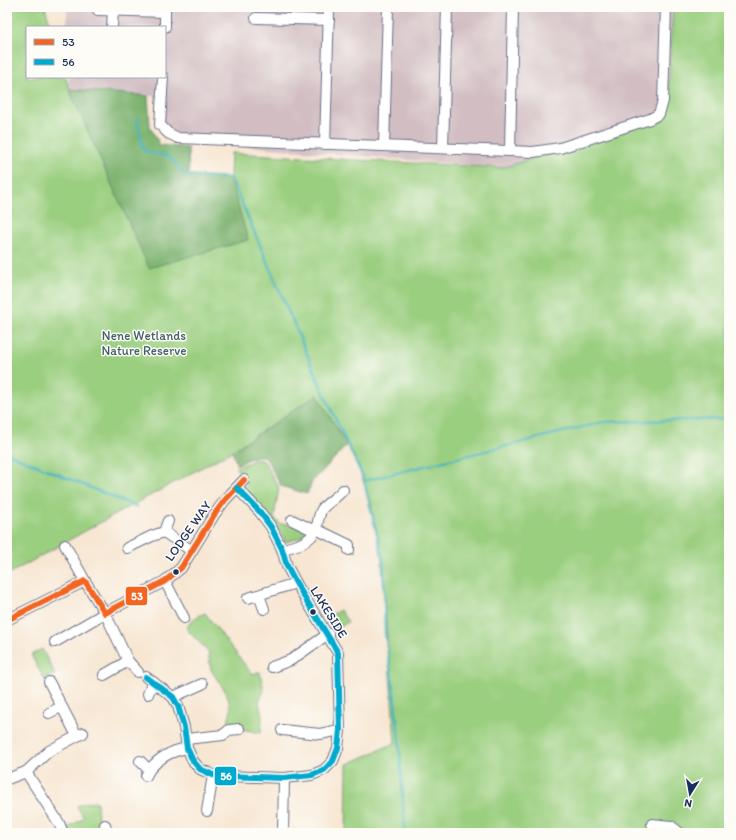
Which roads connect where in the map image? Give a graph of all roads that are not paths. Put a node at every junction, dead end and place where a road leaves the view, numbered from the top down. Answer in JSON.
{"nodes":[{"id":1,"x":329,"y":7,"type":"edge"},
{"id":2,"x":388,"y":7,"type":"edge"},
{"id":3,"x":447,"y":7,"type":"edge"},
{"id":4,"x":513,"y":7,"type":"edge"},
{"id":5,"x":666,"y":7,"type":"edge"},
{"id":6,"x":165,"y":9,"type":"edge"},
{"id":7,"x":98,"y":10,"type":"dead end"},
{"id":8,"x":113,"y":10,"type":"junction"},
{"id":9,"x":256,"y":18,"type":"dead end"},
{"id":10,"x":329,"y":20,"type":"junction"},
{"id":11,"x":112,"y":26,"type":"edge"},
{"id":12,"x":165,"y":26,"type":"edge"},
{"id":13,"x":163,"y":78,"type":"edge"},
{"id":14,"x":325,"y":144,"type":"junction"},
{"id":15,"x":384,"y":146,"type":"junction"},
{"id":16,"x":444,"y":148,"type":"junction"},
{"id":17,"x":510,"y":151,"type":"junction"},
{"id":18,"x":244,"y":480,"type":"dead end"},
{"id":19,"x":236,"y":488,"type":"junction"},
{"id":20,"x":343,"y":490,"type":"dead end"},
{"id":21,"x":292,"y":520,"type":"dead end"},
{"id":22,"x":168,"y":521,"type":"dead end"},
{"id":23,"x":315,"y":530,"type":"junction"},
{"id":24,"x":164,"y":532,"type":"junction"},
{"id":25,"x":66,"y":544,"type":"dead end"},
{"id":26,"x":128,"y":548,"type":"dead end"},
{"id":27,"x":282,"y":549,"type":"junction"},
{"id":28,"x":349,"y":550,"type":"dead end"},
{"id":29,"x":192,"y":551,"type":"junction"},
{"id":30,"x":85,"y":581,"type":"junction"},
{"id":31,"x":165,"y":581,"type":"junction"},
{"id":32,"x":296,"y":583,"type":"junction"},
{"id":33,"x":259,"y":595,"type":"junction"},
{"id":34,"x":248,"y":598,"type":"dead end"},
{"id":35,"x":264,"y":609,"type":"dead end"},
{"id":36,"x":105,"y":614,"type":"junction"},
{"id":37,"x":184,"y":618,"type":"dead end"},
{"id":38,"x":7,"y":620,"type":"edge"},
{"id":39,"x":328,"y":634,"type":"junction"},
{"id":40,"x":55,"y":642,"type":"dead end"},
{"id":41,"x":128,"y":661,"type":"junction"},
{"id":42,"x":272,"y":667,"type":"dead end"},
{"id":43,"x":104,"y":675,"type":"dead end"},
{"id":44,"x":146,"y":677,"type":"junction"},
{"id":45,"x":49,"y":682,"type":"dead end"},
{"id":46,"x":202,"y":684,"type":"dead end"},
{"id":47,"x":148,"y":694,"type":"dead end"},
{"id":48,"x":173,"y":697,"type":"junction"},
{"id":49,"x":61,"y":707,"type":"junction"},
{"id":50,"x":49,"y":713,"type":"dead end"},
{"id":51,"x":239,"y":729,"type":"dead end"},
{"id":52,"x":282,"y":730,"type":"dead end"},
{"id":53,"x":340,"y":730,"type":"junction"},
{"id":54,"x":186,"y":743,"type":"junction"},
{"id":55,"x":140,"y":761,"type":"dead end"},
{"id":56,"x":26,"y":772,"type":"junction"},
{"id":57,"x":213,"y":775,"type":"junction"},
{"id":58,"x":284,"y":778,"type":"junction"},
{"id":59,"x":7,"y":779,"type":"edge"},
{"id":60,"x":207,"y":812,"type":"dead end"},
{"id":61,"x":652,"y":824,"type":"dead end"},
{"id":62,"x":63,"y":833,"type":"edge"},
{"id":63,"x":283,"y":833,"type":"edge"},
{"id":64,"x":680,"y":833,"type":"edge"}],
"edges":[{"from":1,"to":10,"type":"street"},
{"from":2,"to":15,"type":"street"},
{"from":3,"to":16,"type":"street"},
{"from":4,"to":17,"type":"street"},
{"from":5,"to":17,"type":"street"},
{"from":6,"to":8,"type":"street"},
{"from":6,"to":12,"type":"street"},
{"from":7,"to":8,"type":"street"},
{"from":8,"to":11,"type":"street"},
{"from":9,"to":10,"type":"street"},
{"from":10,"to":14,"type":"street"},
{"from":13,"to":14,"type":"street"},
{"from":14,"to":15,"type":"street"},
{"from":15,"to":16,"type":"street"},
{"from":16,"to":17,"type":"street"},
{"from":18,"to":19,"type":"street","name":"LODGE WAY"},
{"from":19,"to":27,"type":"street","name":"LAKESIDE"},
{"from":19,"to":29,"type":"street","name":"LODGE WAY"},
{"from":20,"to":23,"type":"street"},
{"from":21,"to":23,"type":"street"},
{"from":22,"to":24,"type":"street"},
{"from":23,"to":27,"type":"street"},
{"from":23,"to":28,"type":"street"},
{"from":24,"to":26,"type":"street"},
{"from":24,"to":29,"type":"street"},
{"from":25,"to":30,"type":"street"},
{"from":27,"to":32,"type":"street","name":"LAKESIDE"},
{"from":29,"to":31,"type":"street","name":"LODGE WAY"},
{"from":30,"to":36,"type":"street"},
{"from":30,"to":38,"type":"street"},
{"from":31,"to":36,"type":"street","name":"LODGE WAY"},
{"from":31,"to":37,"type":"street"},
{"from":32,"to":33,"type":"street"},
{"from":32,"to":39,"type":"street","name":"LAKESIDE"},
{"from":33,"to":34,"type":"street"},
{"from":33,"to":35,"type":"street"},
{"from":36,"to":40,"type":"street","name":"LODGE WAY"},
{"from":36,"to":41,"type":"street"},
{"from":39,"to":42,"type":"street"},
{"from":39,"to":53,"type":"street","name":"LAKESIDE"},
{"from":41,"to":43,"type":"street"},
{"from":41,"to":44,"type":"street"},
{"from":44,"to":47,"type":"street"},
{"from":44,"to":48,"type":"street"},
{"from":45,"to":49,"type":"street"},
{"from":46,"to":48,"type":"street"},
{"from":48,"to":54,"type":"street"},
{"from":49,"to":50,"type":"street"},
{"from":49,"to":56,"type":"street"},
{"from":51,"to":54,"type":"street"},
{"from":52,"to":53,"type":"street"},
{"from":53,"to":58,"type":"street","name":"LAKESIDE"},
{"from":54,"to":55,"type":"street"},
{"from":54,"to":57,"type":"street"},
{"from":56,"to":59,"type":"street"},
{"from":56,"to":62,"type":"street"},
{"from":57,"to":58,"type":"street","name":"LAKESIDE"},
{"from":57,"to":60,"type":"street"},
{"from":58,"to":63,"type":"street"},
{"from":61,"to":64,"type":"street"}]}
